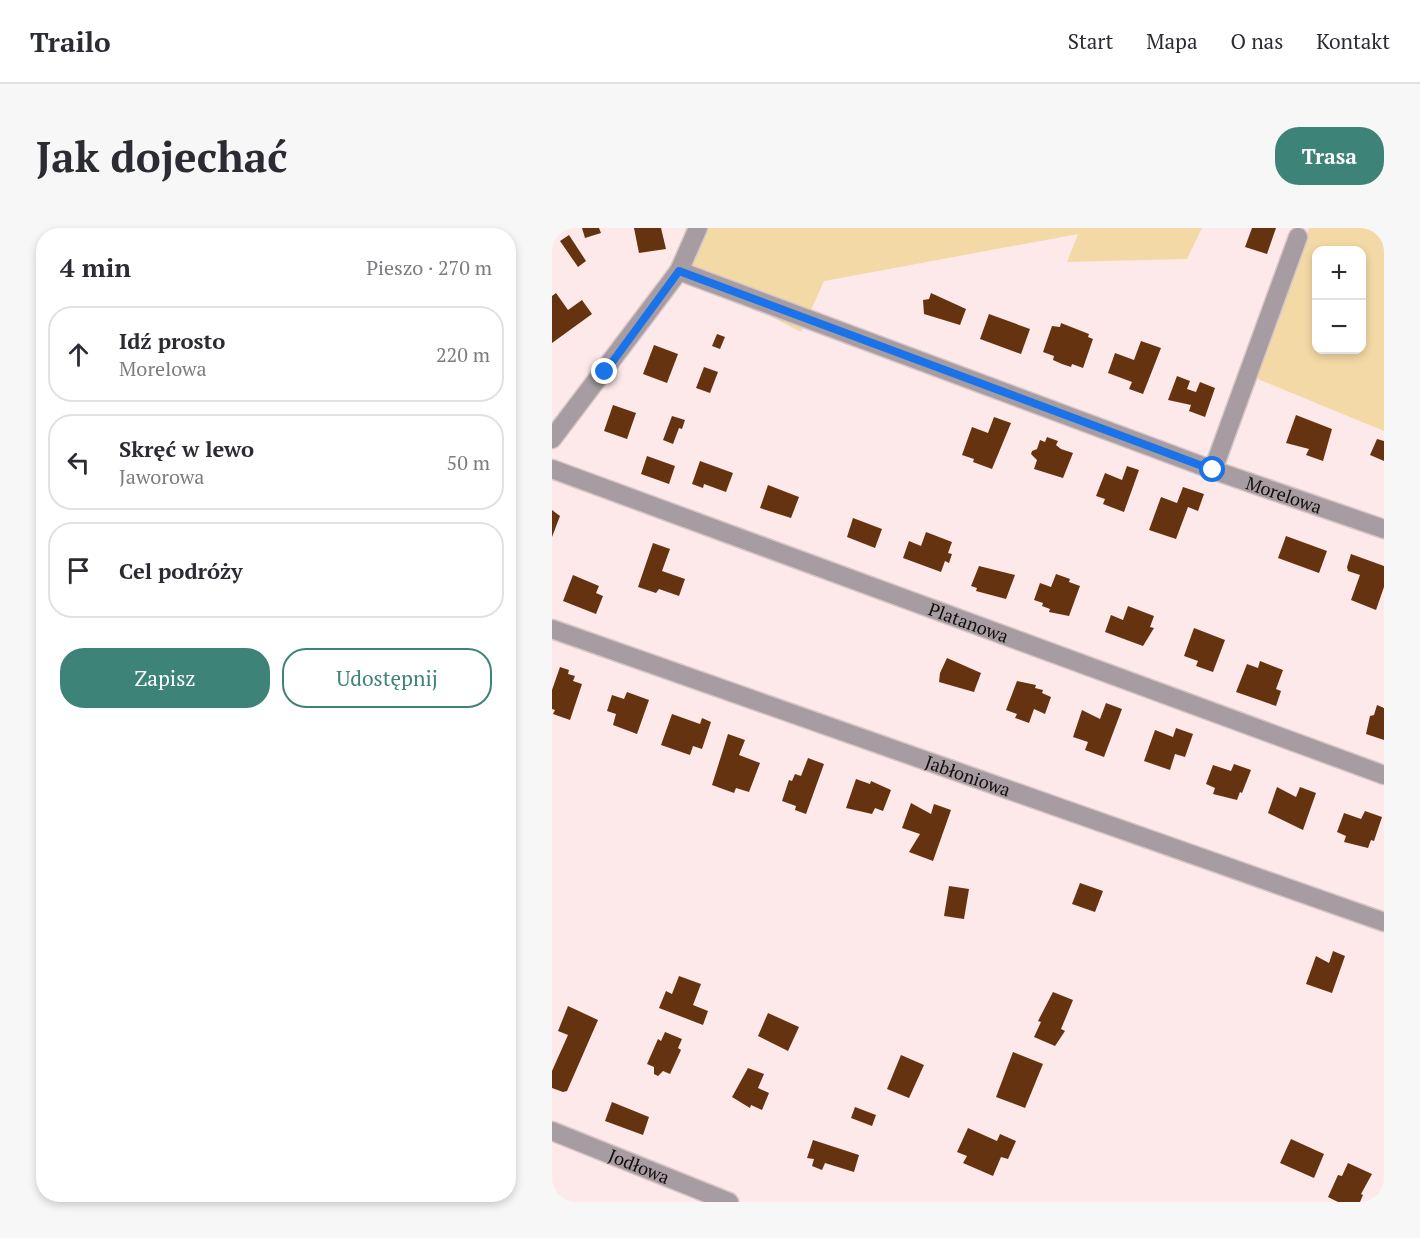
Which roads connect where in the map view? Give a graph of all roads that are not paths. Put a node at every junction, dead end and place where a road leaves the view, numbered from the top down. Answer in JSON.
{"nodes":[{"id":1,"x":698,"y":228,"type":"edge"},
{"id":2,"x":1298,"y":237,"type":"dead end"},
{"id":3,"x":679,"y":271,"type":"junction"},
{"id":4,"x":552,"y":439,"type":"edge"},
{"id":5,"x":552,"y":470,"type":"edge"},
{"id":6,"x":1213,"y":470,"type":"junction"},
{"id":7,"x":1384,"y":530,"type":"edge"},
{"id":8,"x":552,"y":629,"type":"edge"},
{"id":9,"x":1384,"y":775,"type":"edge"},
{"id":10,"x":1384,"y":922,"type":"edge"},
{"id":11,"x":552,"y":1131,"type":"edge"},
{"id":12,"x":729,"y":1202,"type":"edge"}],
"edges":[{"from":1,"to":3,"type":"street"},
{"from":2,"to":6,"type":"street"},
{"from":3,"to":4,"type":"street"},
{"from":3,"to":6,"type":"street","name":"Morelowa"},
{"from":5,"to":9,"type":"street","name":"Platanowa"},
{"from":6,"to":7,"type":"street","name":"Morelowa"},
{"from":8,"to":10,"type":"street","name":"Jabłoniowa"},
{"from":11,"to":12,"type":"street","name":"Jodłowa"}]}
